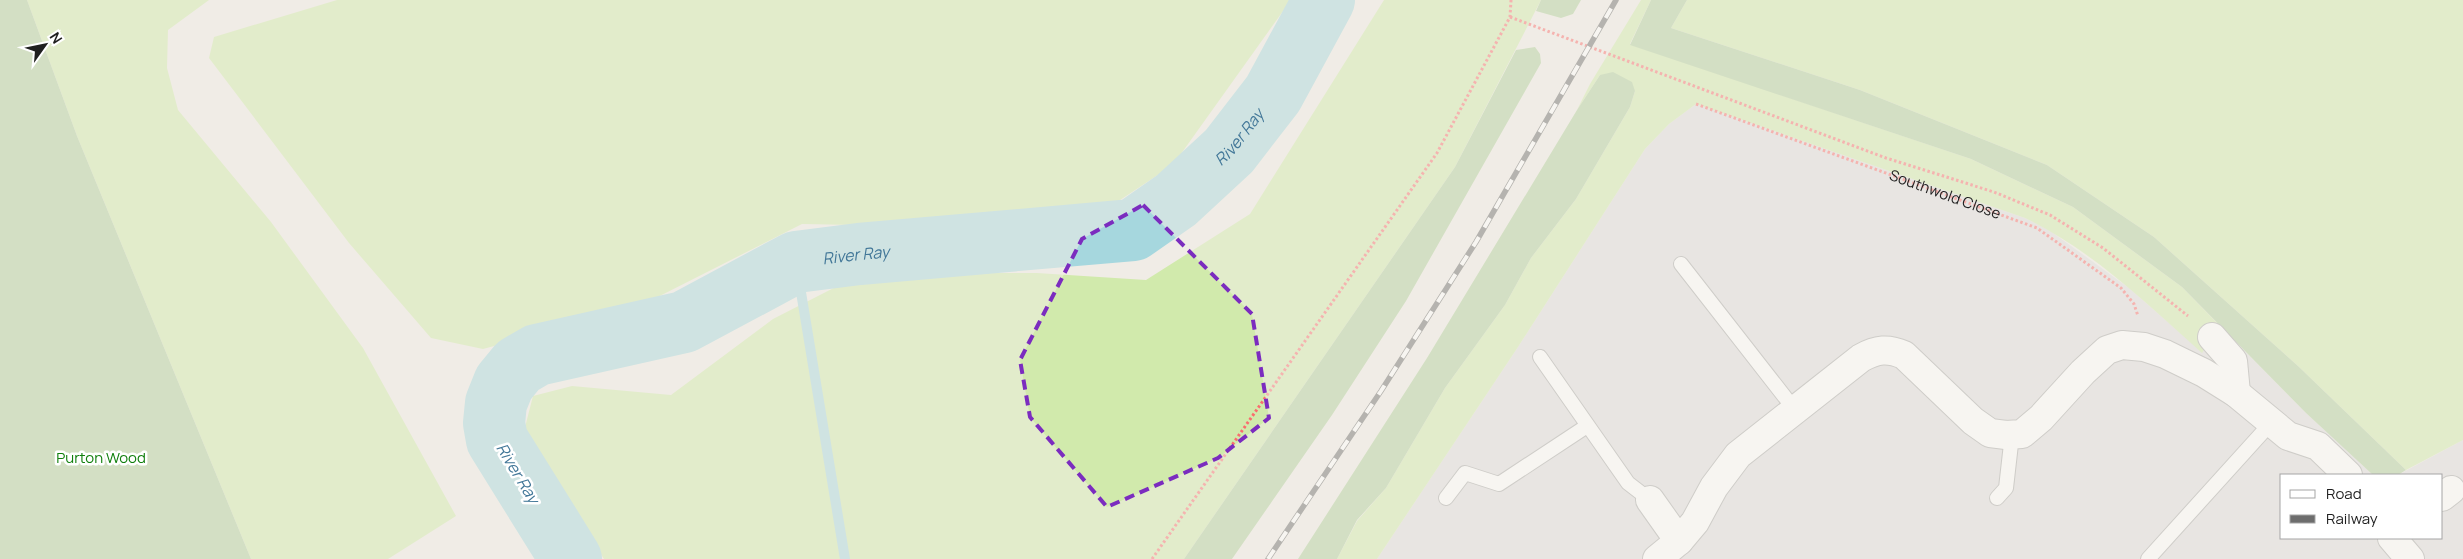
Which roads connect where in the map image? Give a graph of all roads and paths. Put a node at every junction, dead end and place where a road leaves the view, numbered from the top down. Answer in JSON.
{"nodes":[{"id":1,"x":1511,"y":0,"type":"edge"},
{"id":2,"x":1510,"y":17,"type":"junction"},
{"id":3,"x":1696,"y":104,"type":"dead end"},
{"id":4,"x":1681,"y":264,"type":"dead end"},
{"id":5,"x":2212,"y":337,"type":"joint"},
{"id":6,"x":2132,"y":346,"type":"junction"},
{"id":7,"x":1540,"y":357,"type":"dead end"},
{"id":8,"x":2236,"y":393,"type":"junction"},
{"id":9,"x":1795,"y":410,"type":"junction"},
{"id":10,"x":2271,"y":423,"type":"junction"},
{"id":11,"x":1588,"y":426,"type":"junction"},
{"id":12,"x":2012,"y":435,"type":"junction"},
{"id":13,"x":2347,"y":474,"type":"edge"},
{"id":14,"x":1446,"y":498,"type":"dead end"},
{"id":15,"x":1997,"y":498,"type":"dead end"},
{"id":16,"x":1650,"y":500,"type":"joint"},
{"id":17,"x":2393,"y":539,"type":"edge"},
{"id":18,"x":1678,"y":541,"type":"junction"},
{"id":19,"x":1152,"y":559,"type":"edge"},
{"id":20,"x":1657,"y":559,"type":"edge"},
{"id":21,"x":2148,"y":559,"type":"edge"},
{"id":22,"x":2410,"y":559,"type":"edge"}],
"edges":[{"from":1,"to":2,"type":"path"},
{"from":2,"to":5,"type":"path"},
{"from":2,"to":19,"type":"path"},
{"from":3,"to":6,"type":"path","name":"Southwold Close"},
{"from":4,"to":9,"type":"lane"},
{"from":5,"to":8,"type":"street"},
{"from":6,"to":8,"type":"street"},
{"from":6,"to":12,"type":"street"},
{"from":7,"to":11,"type":"lane"},
{"from":8,"to":10,"type":"street"},
{"from":9,"to":12,"type":"street"},
{"from":9,"to":18,"type":"street"},
{"from":10,"to":13,"type":"street"},
{"from":10,"to":21,"type":"lane"},
{"from":11,"to":14,"type":"lane"},
{"from":11,"to":16,"type":"lane"},
{"from":12,"to":15,"type":"lane"},
{"from":16,"to":18,"type":"street"},
{"from":17,"to":22,"type":"street"},
{"from":18,"to":20,"type":"street"}]}
